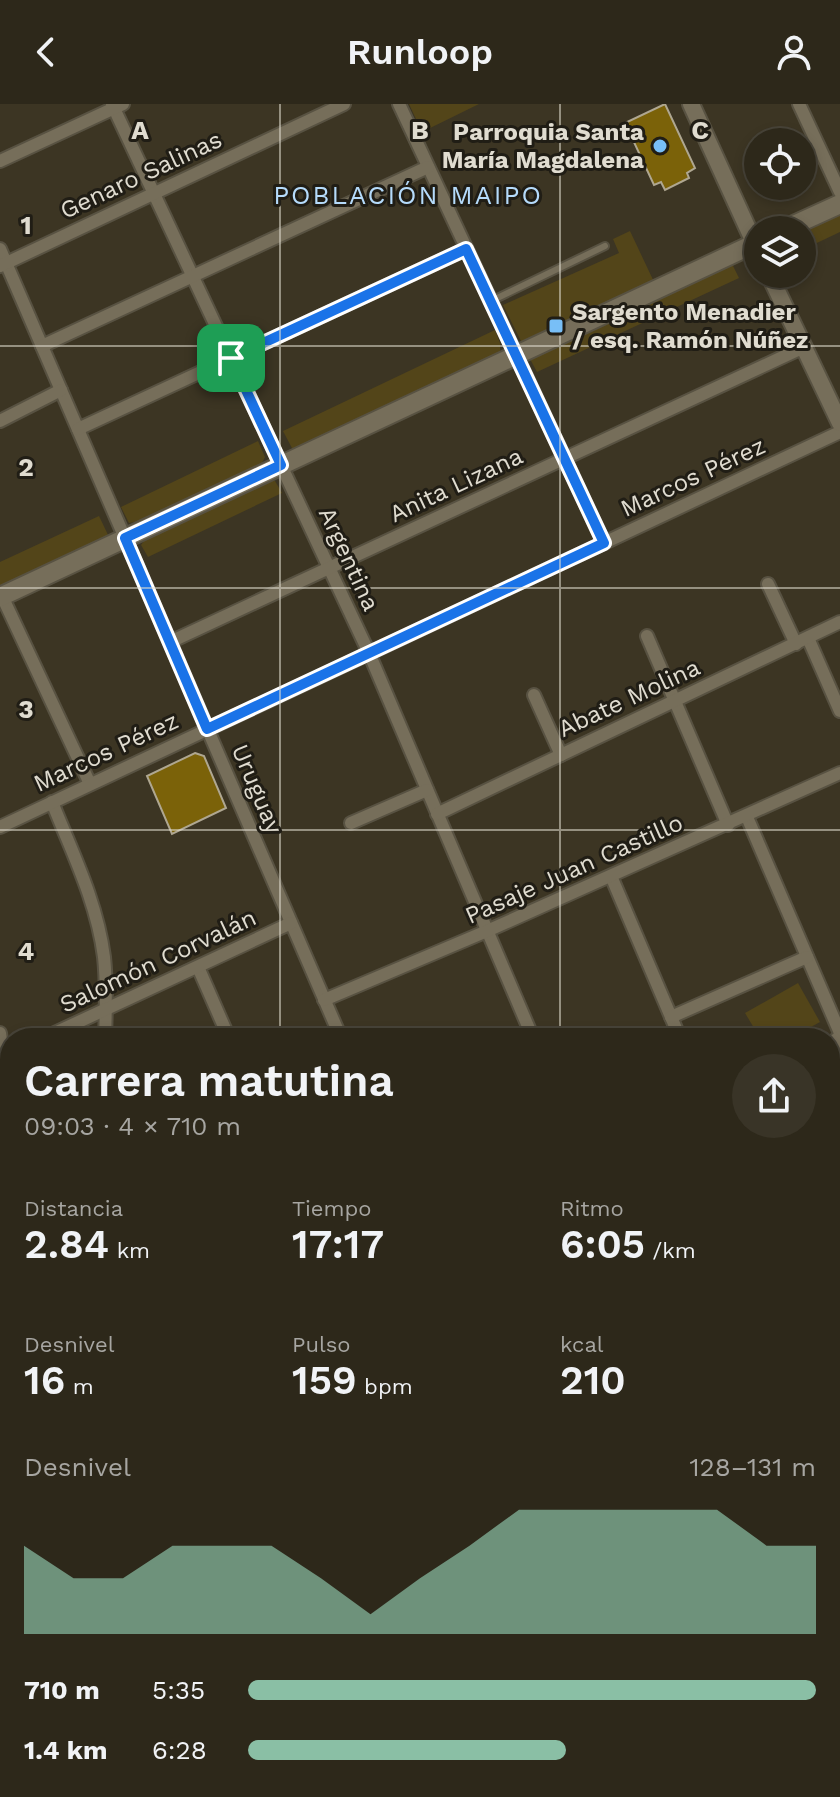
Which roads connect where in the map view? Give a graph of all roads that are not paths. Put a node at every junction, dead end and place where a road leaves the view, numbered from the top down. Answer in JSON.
{"nodes":[{"id":1,"x":344,"y":104,"type":"edge"},
{"id":2,"x":399,"y":104,"type":"edge"},
{"id":3,"x":691,"y":104,"type":"edge"},
{"id":4,"x":799,"y":104,"type":"edge"},
{"id":5,"x":116,"y":105,"type":"edge"},
{"id":6,"x":0,"y":161,"type":"edge"},
{"id":7,"x":428,"y":167,"type":"junction"},
{"id":8,"x":840,"y":192,"type":"edge"},
{"id":9,"x":154,"y":194,"type":"junction"},
{"id":10,"x":840,"y":204,"type":"edge"},
{"id":11,"x":814,"y":216,"type":"edge"},
{"id":12,"x":744,"y":217,"type":"edge"},
{"id":13,"x":605,"y":246,"type":"dead end"},
{"id":14,"x":0,"y":249,"type":"edge"},
{"id":15,"x":466,"y":249,"type":"junction"},
{"id":16,"x":744,"y":251,"type":"edge"},
{"id":17,"x":3,"y":265,"type":"edge"},
{"id":18,"x":192,"y":276,"type":"junction"},
{"id":19,"x":776,"y":288,"type":"edge"},
{"id":20,"x":491,"y":301,"type":"junction"},
{"id":21,"x":42,"y":346,"type":"junction"},
{"id":22,"x":804,"y":347,"type":"junction"},
{"id":23,"x":516,"y":355,"type":"junction"},
{"id":24,"x":231,"y":358,"type":"junction"},
{"id":25,"x":61,"y":390,"type":"junction"},
{"id":26,"x":0,"y":421,"type":"edge"},
{"id":27,"x":840,"y":423,"type":"edge"},
{"id":28,"x":78,"y":429,"type":"junction"},
{"id":29,"x":840,"y":432,"type":"edge"},
{"id":30,"x":565,"y":458,"type":"junction"},
{"id":31,"x":281,"y":465,"type":"junction"},
{"id":32,"x":125,"y":538,"type":"junction"},
{"id":33,"x":604,"y":543,"type":"junction"},
{"id":34,"x":329,"y":568,"type":"junction"},
{"id":35,"x":768,"y":584,"type":"dead end"},
{"id":36,"x":1,"y":596,"type":"edge"},
{"id":37,"x":840,"y":622,"type":"edge"},
{"id":38,"x":647,"y":636,"type":"dead end"},
{"id":39,"x":802,"y":641,"type":"junction"},
{"id":40,"x":170,"y":642,"type":"junction"},
{"id":41,"x":369,"y":653,"type":"junction"},
{"id":42,"x":534,"y":695,"type":"dead end"},
{"id":43,"x":675,"y":701,"type":"junction"},
{"id":44,"x":840,"y":711,"type":"edge"},
{"id":45,"x":207,"y":729,"type":"junction"},
{"id":46,"x":561,"y":755,"type":"junction"},
{"id":47,"x":840,"y":773,"type":"edge"},
{"id":48,"x":90,"y":784,"type":"junction"},
{"id":49,"x":427,"y":790,"type":"junction"},
{"id":50,"x":52,"y":802,"type":"junction"},
{"id":51,"x":437,"y":814,"type":"junction"},
{"id":52,"x":747,"y":817,"type":"junction"},
{"id":53,"x":351,"y":823,"type":"dead end"},
{"id":54,"x":728,"y":825,"type":"junction"},
{"id":55,"x":0,"y":827,"type":"edge"},
{"id":56,"x":611,"y":876,"type":"junction"},
{"id":57,"x":291,"y":923,"type":"junction"},
{"id":58,"x":487,"y":931,"type":"junction"},
{"id":59,"x":807,"y":957,"type":"junction"},
{"id":60,"x":198,"y":967,"type":"junction"},
{"id":61,"x":324,"y":1000,"type":"junction"},
{"id":62,"x":106,"y":1010,"type":"junction"},
{"id":63,"x":671,"y":1017,"type":"junction"},
{"id":64,"x":66,"y":1028,"type":"edge"},
{"id":65,"x":105,"y":1028,"type":"edge"},
{"id":66,"x":225,"y":1028,"type":"edge"},
{"id":67,"x":337,"y":1028,"type":"edge"},
{"id":68,"x":529,"y":1028,"type":"edge"},
{"id":69,"x":676,"y":1028,"type":"edge"},
{"id":70,"x":838,"y":1028,"type":"edge"}],
"edges":[{"from":1,"to":9,"type":"street","name":"Genaro Salinas"},
{"from":2,"to":7,"type":"street"},
{"from":3,"to":12,"type":"street"},
{"from":4,"to":8,"type":"street"},
{"from":5,"to":6,"type":"street"},
{"from":5,"to":9,"type":"street","name":"Argentina"},
{"from":7,"to":15,"type":"street"},
{"from":7,"to":18,"type":"street"},
{"from":9,"to":17,"type":"street","name":"Genaro Salinas"},
{"from":9,"to":18,"type":"street","name":"Argentina"},
{"from":10,"to":11,"type":"main road"},
{"from":13,"to":20,"type":"lane"},
{"from":14,"to":17,"type":"street","name":"Uruguay"},
{"from":15,"to":20,"type":"street"},
{"from":15,"to":24,"type":"street"},
{"from":16,"to":23,"type":"main road"},
{"from":17,"to":21,"type":"street","name":"Uruguay"},
{"from":18,"to":21,"type":"street"},
{"from":18,"to":24,"type":"street","name":"Argentina"},
{"from":19,"to":22,"type":"street"},
{"from":20,"to":23,"type":"street"},
{"from":21,"to":25,"type":"street","name":"Uruguay"},
{"from":22,"to":27,"type":"street"},
{"from":22,"to":30,"type":"street","name":"Anita Lizana"},
{"from":23,"to":30,"type":"street"},
{"from":23,"to":31,"type":"main road"},
{"from":24,"to":28,"type":"street"},
{"from":24,"to":31,"type":"street","name":"Argentina"},
{"from":25,"to":26,"type":"street"},
{"from":25,"to":28,"type":"street","name":"Uruguay"},
{"from":28,"to":32,"type":"street","name":"Uruguay"},
{"from":29,"to":33,"type":"street","name":"Marcos Pérez"},
{"from":30,"to":33,"type":"street"},
{"from":30,"to":34,"type":"street","name":"Anita Lizana"},
{"from":31,"to":32,"type":"main road"},
{"from":31,"to":34,"type":"street","name":"Argentina"},
{"from":32,"to":36,"type":"main road"},
{"from":32,"to":40,"type":"street","name":"Uruguay"},
{"from":33,"to":41,"type":"street","name":"Marcos Pérez"},
{"from":34,"to":40,"type":"street","name":"Anita Lizana"},
{"from":34,"to":41,"type":"street","name":"Argentina"},
{"from":35,"to":39,"type":"street"},
{"from":36,"to":48,"type":"street"},
{"from":37,"to":39,"type":"street","name":"Abate Molina"},
{"from":38,"to":43,"type":"street"},
{"from":39,"to":43,"type":"street","name":"Abate Molina"},
{"from":39,"to":44,"type":"street"},
{"from":40,"to":45,"type":"street","name":"Uruguay"},
{"from":41,"to":45,"type":"street","name":"Marcos Pérez"},
{"from":41,"to":49,"type":"street","name":"Argentina"},
{"from":42,"to":46,"type":"street"},
{"from":43,"to":46,"type":"street","name":"Abate Molina"},
{"from":43,"to":54,"type":"street"},
{"from":45,"to":48,"type":"street","name":"Marcos Pérez"},
{"from":45,"to":57,"type":"street","name":"Uruguay"},
{"from":46,"to":51,"type":"street","name":"Abate Molina"},
{"from":47,"to":52,"type":"street","name":"Pasaje Juan Castillo"},
{"from":48,"to":50,"type":"street","name":"Marcos Pérez"},
{"from":49,"to":51,"type":"street","name":"Argentina"},
{"from":49,"to":53,"type":"street"},
{"from":50,"to":55,"type":"street","name":"Marcos Pérez"},
{"from":50,"to":62,"type":"street"},
{"from":51,"to":58,"type":"street","name":"Argentina"},
{"from":52,"to":54,"type":"street","name":"Pasaje Juan Castillo"},
{"from":52,"to":59,"type":"street"},
{"from":54,"to":56,"type":"street","name":"Pasaje Juan Castillo"},
{"from":56,"to":58,"type":"street","name":"Pasaje Juan Castillo"},
{"from":56,"to":63,"type":"street"},
{"from":57,"to":60,"type":"street","name":"Salomón Corvalán"},
{"from":57,"to":61,"type":"street","name":"Uruguay"},
{"from":58,"to":61,"type":"street","name":"Pasaje Juan Castillo"},
{"from":58,"to":68,"type":"street","name":"Argentina"},
{"from":59,"to":63,"type":"street"},
{"from":59,"to":70,"type":"street"},
{"from":60,"to":62,"type":"street","name":"Salomón Corvalán"},
{"from":60,"to":66,"type":"street"},
{"from":61,"to":67,"type":"street","name":"Uruguay"},
{"from":62,"to":64,"type":"street","name":"Salomón Corvalán"},
{"from":62,"to":65,"type":"street"},
{"from":63,"to":69,"type":"street"}]}
